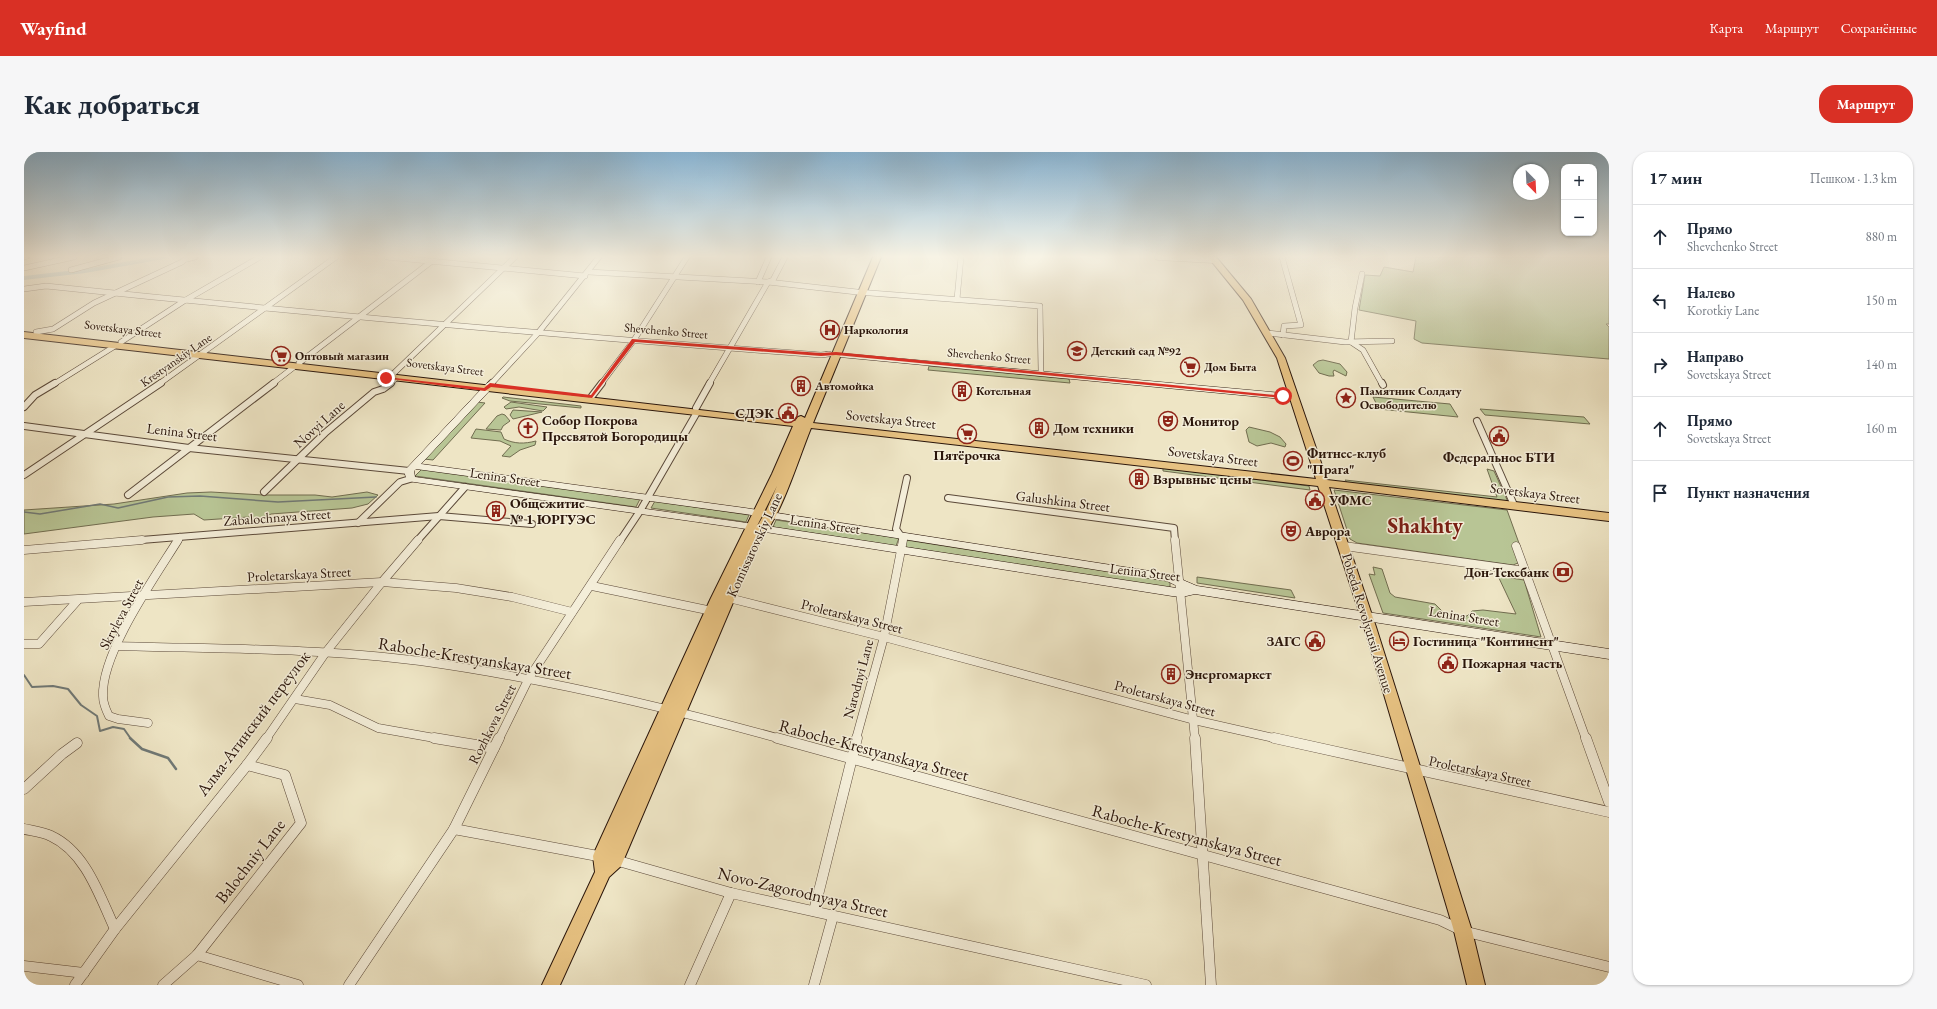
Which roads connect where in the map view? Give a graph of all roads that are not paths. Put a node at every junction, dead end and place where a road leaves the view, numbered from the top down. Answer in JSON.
{"nodes":[{"id":1,"x":108,"y":296,"type":"edge"},
{"id":2,"x":131,"y":296,"type":"edge"},
{"id":3,"x":193,"y":296,"type":"edge"},
{"id":4,"x":282,"y":296,"type":"edge"},
{"id":5,"x":387,"y":296,"type":"edge"},
{"id":6,"x":473,"y":296,"type":"edge"},
{"id":7,"x":569,"y":296,"type":"edge"},
{"id":8,"x":662,"y":296,"type":"edge"},
{"id":9,"x":760,"y":296,"type":"edge"},
{"id":10,"x":858,"y":296,"type":"edge"},
{"id":11,"x":914,"y":296,"type":"edge"},
{"id":12,"x":957,"y":296,"type":"edge"},
{"id":13,"x":1244,"y":296,"type":"edge"},
{"id":14,"x":1293,"y":296,"type":"edge"},
{"id":15,"x":1357,"y":296,"type":"edge"},
{"id":16,"x":957,"y":299,"type":"junction"},
{"id":17,"x":184,"y":301,"type":"junction"},
{"id":18,"x":263,"y":310,"type":"junction"},
{"id":19,"x":358,"y":318,"type":"junction"},
{"id":20,"x":441,"y":326,"type":"junction"},
{"id":21,"x":538,"y":333,"type":"junction"},
{"id":22,"x":1267,"y":333,"type":"junction"},
{"id":23,"x":28,"y":335,"type":"edge"},
{"id":24,"x":1283,"y":335,"type":"junction"},
{"id":25,"x":634,"y":340,"type":"junction"},
{"id":26,"x":1392,"y":341,"type":"dead end"},
{"id":27,"x":1351,"y":342,"type":"junction"},
{"id":28,"x":118,"y":344,"type":"junction"},
{"id":29,"x":729,"y":348,"type":"junction"},
{"id":30,"x":202,"y":354,"type":"junction"},
{"id":31,"x":832,"y":354,"type":"junction"},
{"id":32,"x":296,"y":365,"type":"junction"},
{"id":33,"x":1041,"y":372,"type":"junction"},
{"id":34,"x":394,"y":376,"type":"junction"},
{"id":35,"x":1383,"y":385,"type":"dead end"},
{"id":36,"x":487,"y":387,"type":"junction"},
{"id":37,"x":592,"y":396,"type":"junction"},
{"id":38,"x":1293,"y":397,"type":"junction"},
{"id":39,"x":24,"y":406,"type":"edge"},
{"id":40,"x":696,"y":411,"type":"junction"},
{"id":41,"x":1477,"y":421,"type":"dead end"},
{"id":42,"x":805,"y":424,"type":"junction"},
{"id":43,"x":24,"y":426,"type":"edge"},
{"id":44,"x":85,"y":435,"type":"junction"},
{"id":45,"x":189,"y":448,"type":"junction"},
{"id":46,"x":298,"y":459,"type":"junction"},
{"id":47,"x":411,"y":472,"type":"junction"},
{"id":48,"x":24,"y":475,"type":"edge"},
{"id":49,"x":907,"y":478,"type":"dead end"},
{"id":50,"x":1323,"y":484,"type":"junction"},
{"id":51,"x":465,"y":487,"type":"junction"},
{"id":52,"x":264,"y":492,"type":"dead end"},
{"id":53,"x":128,"y":495,"type":"dead end"},
{"id":54,"x":948,"y":498,"type":"dead end"},
{"id":55,"x":647,"y":499,"type":"junction"},
{"id":56,"x":1514,"y":505,"type":"junction"},
{"id":57,"x":640,"y":511,"type":"junction"},
{"id":58,"x":764,"y":514,"type":"junction"},
{"id":59,"x":439,"y":516,"type":"junction"},
{"id":60,"x":1609,"y":516,"type":"edge"},
{"id":61,"x":358,"y":523,"type":"junction"},
{"id":62,"x":532,"y":524,"type":"dead end"},
{"id":63,"x":757,"y":528,"type":"junction"},
{"id":64,"x":901,"y":535,"type":"junction"},
{"id":65,"x":180,"y":537,"type":"junction"},
{"id":66,"x":1344,"y":546,"type":"junction"},
{"id":67,"x":1516,"y":546,"type":"dead end"},
{"id":68,"x":24,"y":550,"type":"edge"},
{"id":69,"x":901,"y":550,"type":"junction"},
{"id":70,"x":1525,"y":571,"type":"junction"},
{"id":71,"x":382,"y":582,"type":"junction"},
{"id":72,"x":592,"y":586,"type":"junction"},
{"id":73,"x":1181,"y":587,"type":"junction"},
{"id":74,"x":144,"y":596,"type":"junction"},
{"id":75,"x":724,"y":597,"type":"junction"},
{"id":76,"x":77,"y":600,"type":"junction"},
{"id":77,"x":24,"y":602,"type":"edge"},
{"id":78,"x":712,"y":611,"type":"junction"},
{"id":79,"x":572,"y":612,"type":"junction"},
{"id":80,"x":1366,"y":615,"type":"junction"},
{"id":81,"x":884,"y":637,"type":"junction"},
{"id":82,"x":24,"y":644,"type":"edge"},
{"id":83,"x":1553,"y":645,"type":"junction"},
{"id":84,"x":116,"y":646,"type":"junction"},
{"id":85,"x":326,"y":652,"type":"junction"},
{"id":86,"x":1609,"y":654,"type":"edge"},
{"id":87,"x":529,"y":678,"type":"junction"},
{"id":88,"x":295,"y":699,"type":"junction"},
{"id":89,"x":674,"y":710,"type":"junction"},
{"id":90,"x":1194,"y":720,"type":"junction"},
{"id":91,"x":148,"y":724,"type":"dead end"},
{"id":92,"x":77,"y":743,"type":"dead end"},
{"id":93,"x":494,"y":748,"type":"junction"},
{"id":94,"x":850,"y":759,"type":"junction"},
{"id":95,"x":246,"y":765,"type":"junction"},
{"id":96,"x":1412,"y":769,"type":"junction"},
{"id":97,"x":24,"y":789,"type":"edge"},
{"id":98,"x":1609,"y":802,"type":"edge"},
{"id":99,"x":1609,"y":812,"type":"edge"},
{"id":100,"x":24,"y":829,"type":"edge"},
{"id":101,"x":454,"y":829,"type":"junction"},
{"id":102,"x":1203,"y":856,"type":"junction"},
{"id":103,"x":607,"y":863,"type":"junction"},
{"id":104,"x":731,"y":893,"type":"junction"},
{"id":105,"x":814,"y":911,"type":"junction"},
{"id":106,"x":833,"y":916,"type":"junction"},
{"id":107,"x":115,"y":929,"type":"junction"},
{"id":108,"x":1464,"y":931,"type":"junction"},
{"id":109,"x":197,"y":955,"type":"junction"},
{"id":110,"x":24,"y":966,"type":"edge"},
{"id":111,"x":1609,"y":967,"type":"edge"},
{"id":112,"x":84,"y":973,"type":"junction"},
{"id":113,"x":75,"y":985,"type":"edge"},
{"id":114,"x":164,"y":985,"type":"edge"},
{"id":115,"x":298,"y":985,"type":"edge"},
{"id":116,"x":349,"y":985,"type":"edge"},
{"id":117,"x":552,"y":985,"type":"edge"},
{"id":118,"x":690,"y":985,"type":"edge"},
{"id":119,"x":814,"y":985,"type":"edge"},
{"id":120,"x":1146,"y":985,"type":"edge"},
{"id":121,"x":1211,"y":985,"type":"edge"},
{"id":122,"x":1476,"y":985,"type":"edge"}],
"edges":[{"from":1,"to":23,"type":"street"},
{"from":2,"to":17,"type":"street","name":"Shevchenko Street"},
{"from":3,"to":17,"type":"street"},
{"from":4,"to":18,"type":"street","name":"Krestyanskiy Lane"},
{"from":5,"to":19,"type":"street"},
{"from":6,"to":20,"type":"street","name":"Novyi Lane"},
{"from":7,"to":21,"type":"street"},
{"from":8,"to":25,"type":"street"},
{"from":9,"to":29,"type":"street","name":"Rozhkova Street"},
{"from":10,"to":31,"type":"main road","name":"Komissarovskiy Lane"},
{"from":11,"to":16,"type":"street"},
{"from":12,"to":16,"type":"street"},
{"from":13,"to":22,"type":"main road","name":"Pobeda Revolyutsii Avenue"},
{"from":14,"to":24,"type":"street"},
{"from":15,"to":27,"type":"street"},
{"from":16,"to":33,"type":"street"},
{"from":17,"to":18,"type":"street","name":"Shevchenko Street"},
{"from":17,"to":28,"type":"street"},
{"from":18,"to":19,"type":"street","name":"Shevchenko Street"},
{"from":18,"to":30,"type":"street","name":"Krestyanskiy Lane"},
{"from":19,"to":20,"type":"street","name":"Shevchenko Street"},
{"from":19,"to":32,"type":"street"},
{"from":20,"to":21,"type":"street","name":"Shevchenko Street"},
{"from":20,"to":34,"type":"street","name":"Novyi Lane"},
{"from":21,"to":25,"type":"street","name":"Shevchenko Street"},
{"from":21,"to":36,"type":"street"},
{"from":22,"to":24,"type":"street"},
{"from":22,"to":38,"type":"main road","name":"Pobeda Revolyutsii Avenue"},
{"from":23,"to":28,"type":"main road","name":"Sovetskaya Street"},
{"from":24,"to":27,"type":"street"},
{"from":25,"to":29,"type":"street","name":"Shevchenko Street"},
{"from":25,"to":37,"type":"street"},
{"from":26,"to":27,"type":"street"},
{"from":27,"to":35,"type":"street"},
{"from":28,"to":30,"type":"main road","name":"Sovetskaya Street"},
{"from":28,"to":39,"type":"street"},
{"from":29,"to":31,"type":"street","name":"Shevchenko Street"},
{"from":29,"to":40,"type":"street","name":"Rozhkova Street"},
{"from":30,"to":32,"type":"main road","name":"Sovetskaya Street"},
{"from":30,"to":44,"type":"street","name":"Krestyanskiy Lane"},
{"from":31,"to":33,"type":"main road","name":"Shevchenko Street"},
{"from":31,"to":42,"type":"main road","name":"Komissarovskiy Lane"},
{"from":32,"to":34,"type":"main road","name":"Sovetskaya Street"},
{"from":32,"to":45,"type":"street"},
{"from":33,"to":38,"type":"main road","name":"Shevchenko Street"},
{"from":34,"to":36,"type":"main road","name":"Sovetskaya Street"},
{"from":34,"to":46,"type":"street","name":"Novyi Lane"},
{"from":36,"to":37,"type":"main road","name":"Sovetskaya Street"},
{"from":36,"to":40,"type":"main road","name":"Sovetskaya Street"},
{"from":36,"to":47,"type":"main road"},
{"from":37,"to":40,"type":"main road","name":"Sovetskaya Street"},
{"from":38,"to":50,"type":"main road","name":"Pobeda Revolyutsii Avenue"},
{"from":40,"to":42,"type":"main road","name":"Sovetskaya Street"},
{"from":40,"to":55,"type":"street","name":"Rozhkova Street"},
{"from":41,"to":56,"type":"street"},
{"from":42,"to":50,"type":"main road","name":"Sovetskaya Street"},
{"from":42,"to":58,"type":"main road","name":"Komissarovskiy Lane"},
{"from":43,"to":44,"type":"street","name":"Lenina Street"},
{"from":44,"to":45,"type":"street","name":"Lenina Street"},
{"from":44,"to":48,"type":"street","name":"Krestyanskiy Lane"},
{"from":45,"to":46,"type":"street","name":"Lenina Street"},
{"from":45,"to":53,"type":"street"},
{"from":46,"to":47,"type":"street","name":"Lenina Street"},
{"from":46,"to":52,"type":"street","name":"Novyi Lane"},
{"from":47,"to":51,"type":"main road","name":"Lenina Street"},
{"from":47,"to":55,"type":"main road","name":"Lenina Street"},
{"from":47,"to":61,"type":"street"},
{"from":49,"to":64,"type":"street","name":"Narodnyi Lane"},
{"from":50,"to":56,"type":"main road","name":"Sovetskaya Street"},
{"from":50,"to":66,"type":"main road","name":"Pobeda Revolyutsii Avenue"},
{"from":51,"to":57,"type":"main road","name":"Lenina Street"},
{"from":51,"to":59,"type":"street","name":"Алма-Атинский переулок"},
{"from":54,"to":73,"type":"street","name":"Galushkina Street"},
{"from":55,"to":57,"type":"street","name":"Rozhkova Street"},
{"from":55,"to":58,"type":"main road","name":"Lenina Street"},
{"from":56,"to":60,"type":"main road","name":"Sovetskaya Street"},
{"from":57,"to":63,"type":"main road","name":"Lenina Street"},
{"from":57,"to":72,"type":"street","name":"Rozhkova Street"},
{"from":58,"to":63,"type":"main road","name":"Komissarovskiy Lane"},
{"from":58,"to":64,"type":"main road","name":"Lenina Street"},
{"from":59,"to":61,"type":"street","name":"Zabalochnaya Street"},
{"from":59,"to":62,"type":"street","name":"Zabalochnaya Street"},
{"from":59,"to":71,"type":"street","name":"Алма-Атинский переулок"},
{"from":61,"to":65,"type":"street","name":"Zabalochnaya Street"},
{"from":63,"to":69,"type":"main road","name":"Lenina Street"},
{"from":63,"to":75,"type":"main road","name":"Komissarovskiy Lane"},
{"from":64,"to":69,"type":"street","name":"Narodnyi Lane"},
{"from":64,"to":73,"type":"main road","name":"Lenina Street"},
{"from":65,"to":68,"type":"street","name":"Zabalochnaya Street"},
{"from":65,"to":74,"type":"street","name":"Skryleva Street"},
{"from":66,"to":70,"type":"street"},
{"from":66,"to":80,"type":"main road","name":"Pobeda Revolyutsii Avenue"},
{"from":67,"to":70,"type":"street"},
{"from":69,"to":73,"type":"main road","name":"Lenina Street"},
{"from":69,"to":81,"type":"street","name":"Narodnyi Lane"},
{"from":70,"to":83,"type":"street"},
{"from":71,"to":74,"type":"street","name":"Proletarskaya Street"},
{"from":71,"to":79,"type":"street","name":"Proletarskaya Street"},
{"from":71,"to":85,"type":"street","name":"Алма-Атинский переулок"},
{"from":72,"to":78,"type":"street"},
{"from":72,"to":79,"type":"street","name":"Rozhkova Street"},
{"from":73,"to":80,"type":"main road","name":"Lenina Street"},
{"from":73,"to":90,"type":"street"},
{"from":74,"to":76,"type":"street","name":"Proletarskaya Street"},
{"from":74,"to":84,"type":"street","name":"Skryleva Street"},
{"from":75,"to":78,"type":"main road","name":"Komissarovskiy Lane"},
{"from":75,"to":81,"type":"street","name":"Proletarskaya Street"},
{"from":75,"to":89,"type":"main road","name":"Komissarovskiy Lane"},
{"from":76,"to":77,"type":"street","name":"Proletarskaya Street"},
{"from":76,"to":82,"type":"street"},
{"from":78,"to":89,"type":"main road","name":"Komissarovskiy Lane"},
{"from":79,"to":87,"type":"street","name":"Rozhkova Street"},
{"from":80,"to":83,"type":"main road","name":"Lenina Street"},
{"from":80,"to":96,"type":"main road","name":"Pobeda Revolyutsii Avenue"},
{"from":81,"to":90,"type":"street","name":"Proletarskaya Street"},
{"from":81,"to":94,"type":"street","name":"Narodnyi Lane"},
{"from":83,"to":86,"type":"main road","name":"Lenina Street"},
{"from":83,"to":98,"type":"street"},
{"from":84,"to":85,"type":"street","name":"Raboche-Krestyanskaya Street"},
{"from":84,"to":91,"type":"street","name":"Skryleva Street"},
{"from":85,"to":87,"type":"street","name":"Raboche-Krestyanskaya Street"},
{"from":85,"to":88,"type":"street","name":"Алма-Атинский переулок"},
{"from":87,"to":89,"type":"street","name":"Raboche-Krestyanskaya Street"},
{"from":87,"to":93,"type":"street","name":"Rozhkova Street"},
{"from":88,"to":93,"type":"street"},
{"from":88,"to":95,"type":"street","name":"Алма-Атинский переулок"},
{"from":89,"to":94,"type":"street","name":"Raboche-Krestyanskaya Street"},
{"from":89,"to":103,"type":"main road","name":"Komissarovskiy Lane"},
{"from":90,"to":96,"type":"street","name":"Proletarskaya Street"},
{"from":90,"to":102,"type":"street"},
{"from":92,"to":97,"type":"street"},
{"from":93,"to":101,"type":"street","name":"Rozhkova Street"},
{"from":94,"to":102,"type":"street","name":"Raboche-Krestyanskaya Street"},
{"from":94,"to":105,"type":"street","name":"Narodnyi Lane"},
{"from":95,"to":107,"type":"street","name":"Алма-Атинский переулок"},
{"from":95,"to":109,"type":"street","name":"Balochniy Lane"},
{"from":96,"to":99,"type":"street","name":"Proletarskaya Street"},
{"from":96,"to":108,"type":"main road","name":"Pobeda Revolyutsii Avenue"},
{"from":100,"to":107,"type":"street"},
{"from":101,"to":103,"type":"street","name":"Novo-Zagorodnyaya Street"},
{"from":101,"to":116,"type":"street","name":"Rozhkova Street"},
{"from":102,"to":108,"type":"street","name":"Raboche-Krestyanskaya Street"},
{"from":102,"to":121,"type":"street"},
{"from":103,"to":104,"type":"street","name":"Novo-Zagorodnyaya Street"},
{"from":103,"to":117,"type":"main road","name":"Komissarovskiy Lane"},
{"from":104,"to":105,"type":"street","name":"Novo-Zagorodnyaya Street"},
{"from":104,"to":118,"type":"street"},
{"from":105,"to":106,"type":"street","name":"Novo-Zagorodnyaya Street"},
{"from":106,"to":119,"type":"street"},
{"from":106,"to":120,"type":"street","name":"Novo-Zagorodnyaya Street"},
{"from":107,"to":112,"type":"street","name":"Алма-Атинский переулок"},
{"from":108,"to":111,"type":"street","name":"Raboche-Krestyanskaya Street"},
{"from":108,"to":122,"type":"main road","name":"Pobeda Revolyutsii Avenue"},
{"from":109,"to":114,"type":"street","name":"Balochniy Lane"},
{"from":109,"to":115,"type":"street"},
{"from":110,"to":112,"type":"street"},
{"from":112,"to":113,"type":"street","name":"Алма-Атинский переулок"}]}
